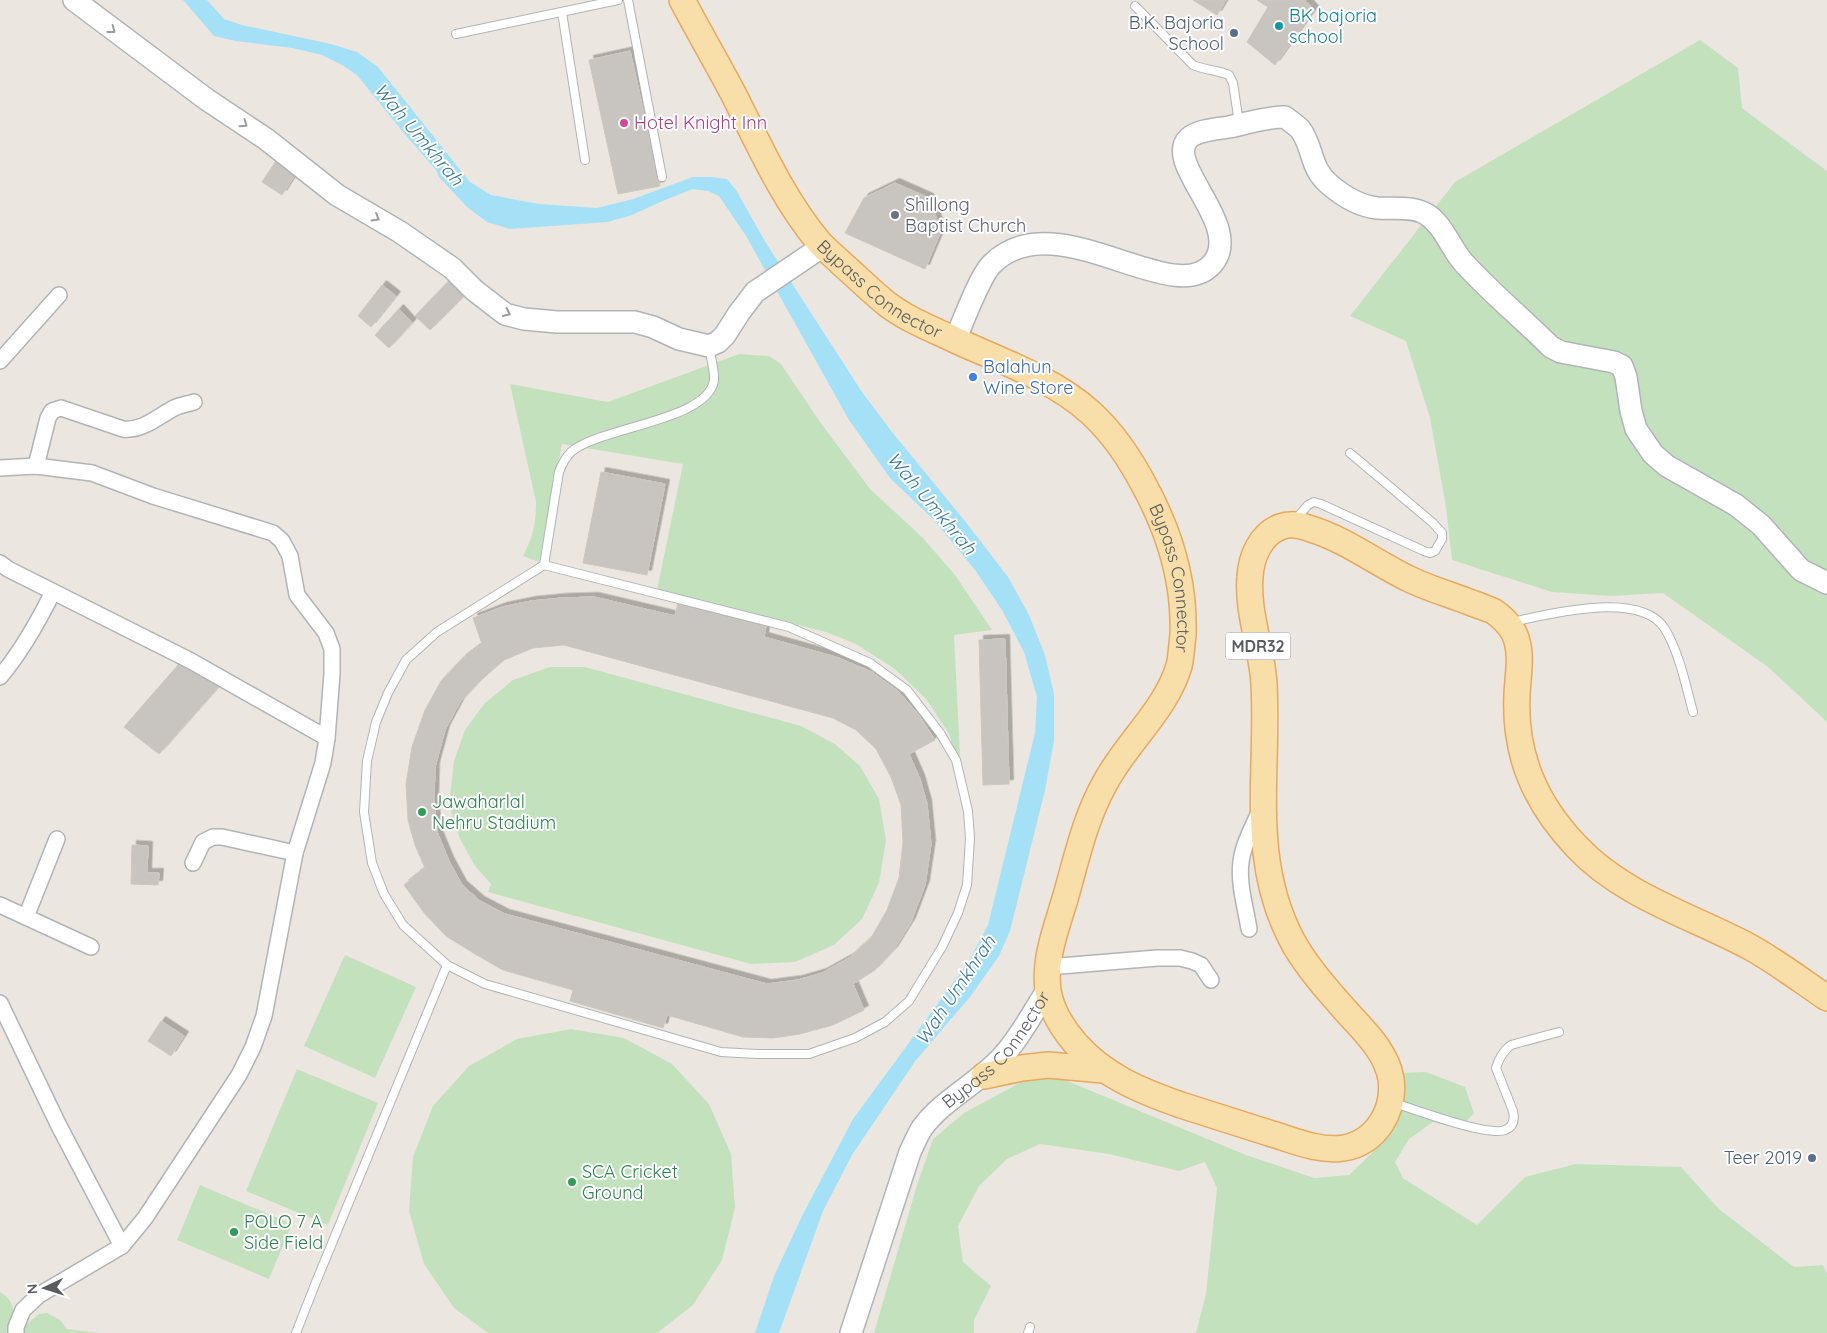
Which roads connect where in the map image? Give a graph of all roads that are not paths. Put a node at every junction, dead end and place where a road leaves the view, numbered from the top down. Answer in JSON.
{"nodes":[{"id":1,"x":74,"y":0,"type":"edge"},
{"id":2,"x":618,"y":0,"type":"edge"},
{"id":3,"x":628,"y":0,"type":"edge"},
{"id":4,"x":682,"y":0,"type":"edge"},
{"id":5,"x":1135,"y":6,"type":"dead end"},
{"id":6,"x":562,"y":12,"type":"junction"},
{"id":7,"x":456,"y":34,"type":"dead end"},
{"id":8,"x":1240,"y":125,"type":"junction"},
{"id":9,"x":585,"y":160,"type":"dead end"},
{"id":10,"x":662,"y":178,"type":"dead end"},
{"id":11,"x":823,"y":246,"type":"junction"},
{"id":12,"x":59,"y":295,"type":"dead end"},
{"id":13,"x":955,"y":340,"type":"junction"},
{"id":14,"x":709,"y":346,"type":"junction"},
{"id":15,"x":0,"y":361,"type":"edge"},
{"id":16,"x":194,"y":402,"type":"dead end"},
{"id":17,"x":1350,"y":453,"type":"dead end"},
{"id":18,"x":36,"y":466,"type":"junction"},
{"id":19,"x":0,"y":468,"type":"edge"},
{"id":20,"x":1290,"y":525,"type":"junction"},
{"id":21,"x":0,"y":563,"type":"edge"},
{"id":22,"x":544,"y":565,"type":"junction"},
{"id":23,"x":1827,"y":583,"type":"edge"},
{"id":24,"x":54,"y":592,"type":"junction"},
{"id":25,"x":1507,"y":623,"type":"junction"},
{"id":26,"x":0,"y":677,"type":"edge"},
{"id":27,"x":1693,"y":712,"type":"dead end"},
{"id":28,"x":327,"y":738,"type":"junction"},
{"id":29,"x":1263,"y":804,"type":"junction"},
{"id":30,"x":56,"y":839,"type":"dead end"},
{"id":31,"x":295,"y":853,"type":"junction"},
{"id":32,"x":193,"y":863,"type":"dead end"},
{"id":33,"x":0,"y":905,"type":"edge"},
{"id":34,"x":26,"y":917,"type":"junction"},
{"id":35,"x":1249,"y":930,"type":"dead end"},
{"id":36,"x":91,"y":948,"type":"dead end"},
{"id":37,"x":447,"y":966,"type":"junction"},
{"id":38,"x":1048,"y":978,"type":"junction"},
{"id":39,"x":1212,"y":980,"type":"dead end"},
{"id":40,"x":1827,"y":998,"type":"edge"},
{"id":41,"x":0,"y":1003,"type":"edge"},
{"id":42,"x":1559,"y":1032,"type":"dead end"},
{"id":43,"x":1102,"y":1070,"type":"junction"},
{"id":44,"x":984,"y":1076,"type":"junction"},
{"id":45,"x":1390,"y":1102,"type":"junction"},
{"id":46,"x":122,"y":1246,"type":"junction"},
{"id":47,"x":16,"y":1333,"type":"edge"},
{"id":48,"x":296,"y":1333,"type":"edge"},
{"id":49,"x":850,"y":1333,"type":"edge"}],
"edges":[{"from":1,"to":14,"type":"street","one_way":true},
{"from":2,"to":6,"type":"lane"},
{"from":3,"to":10,"type":"lane"},
{"from":4,"to":11,"type":"main road","name":"Bypass Connector","number":"MDR32"},
{"from":5,"to":8,"type":"lane"},
{"from":6,"to":7,"type":"lane"},
{"from":6,"to":9,"type":"lane"},
{"from":8,"to":13,"type":"street"},
{"from":8,"to":23,"type":"street"},
{"from":11,"to":13,"type":"main road","name":"Bypass Connector","number":"MDR32"},
{"from":11,"to":14,"type":"street"},
{"from":12,"to":15,"type":"street"},
{"from":13,"to":38,"type":"main road","name":"Bypass Connector","number":"MDR32"},
{"from":14,"to":22,"type":"lane"},
{"from":16,"to":18,"type":"street"},
{"from":17,"to":20,"type":"lane"},
{"from":18,"to":19,"type":"street"},
{"from":18,"to":28,"type":"street"},
{"from":20,"to":25,"type":"main road"},
{"from":20,"to":29,"type":"main road","number":"MDR32"},
{"from":21,"to":24,"type":"street"},
{"from":22,"to":37,"type":"lane"},
{"from":22,"to":37,"type":"lane"},
{"from":24,"to":26,"type":"street"},
{"from":24,"to":28,"type":"street"},
{"from":25,"to":27,"type":"lane"},
{"from":25,"to":40,"type":"main road"},
{"from":28,"to":31,"type":"street"},
{"from":29,"to":35,"type":"street"},
{"from":29,"to":45,"type":"main road","number":"MDR32"},
{"from":30,"to":34,"type":"street"},
{"from":31,"to":32,"type":"street"},
{"from":31,"to":46,"type":"street"},
{"from":33,"to":34,"type":"street"},
{"from":34,"to":36,"type":"street"},
{"from":37,"to":48,"type":"lane"},
{"from":38,"to":39,"type":"street"},
{"from":38,"to":43,"type":"main road","number":"MDR32"},
{"from":38,"to":44,"type":"street","name":"Bypass Connector"},
{"from":41,"to":46,"type":"street"},
{"from":42,"to":45,"type":"lane"},
{"from":43,"to":44,"type":"main road"},
{"from":43,"to":45,"type":"main road","number":"MDR32"},
{"from":44,"to":49,"type":"street","name":"Bypass Connector"},
{"from":46,"to":47,"type":"street"}]}
